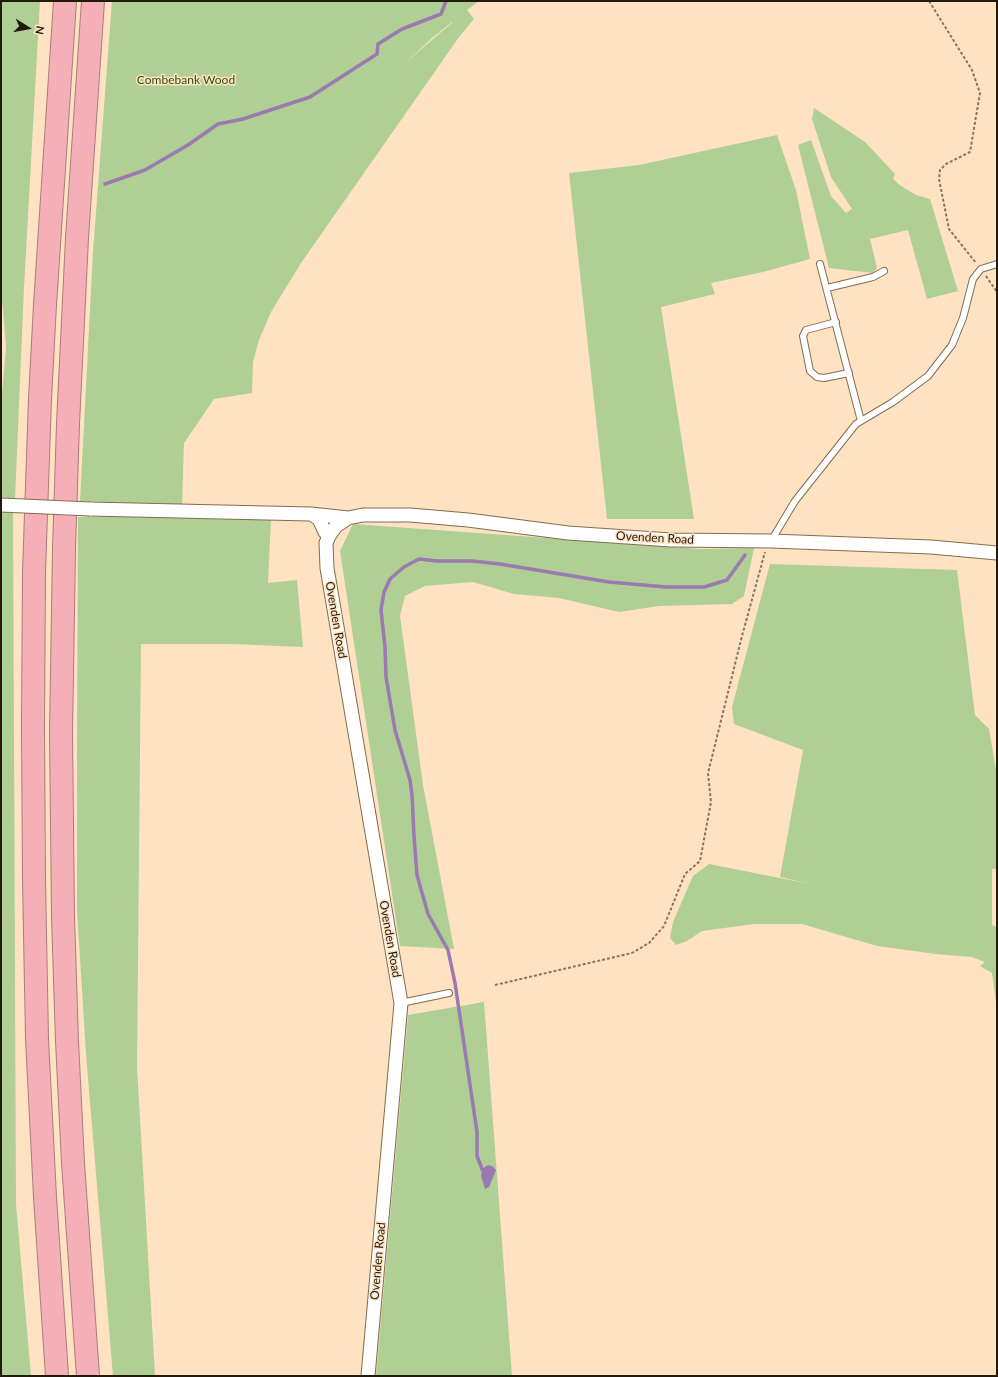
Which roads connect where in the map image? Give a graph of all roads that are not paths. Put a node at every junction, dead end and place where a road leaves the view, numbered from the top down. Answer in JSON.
{"nodes":[{"id":1,"x":65,"y":1,"type":"edge"},
{"id":2,"x":93,"y":1,"type":"edge"},
{"id":3,"x":820,"y":264,"type":"dead end"},
{"id":4,"x":997,"y":264,"type":"edge"},
{"id":5,"x":884,"y":271,"type":"dead end"},
{"id":6,"x":827,"y":288,"type":"junction"},
{"id":7,"x":836,"y":322,"type":"junction"},
{"id":8,"x":849,"y":373,"type":"junction"},
{"id":9,"x":861,"y":421,"type":"junction"},
{"id":10,"x":1,"y":504,"type":"edge"},
{"id":11,"x":311,"y":514,"type":"junction"},
{"id":12,"x":348,"y":518,"type":"junction"},
{"id":13,"x":329,"y":536,"type":"junction"},
{"id":14,"x":769,"y":541,"type":"junction"},
{"id":15,"x":997,"y":553,"type":"edge"},
{"id":16,"x":449,"y":993,"type":"dead end"},
{"id":17,"x":401,"y":1003,"type":"junction"},
{"id":18,"x":57,"y":1376,"type":"edge"},
{"id":19,"x":88,"y":1376,"type":"edge"},
{"id":20,"x":368,"y":1376,"type":"edge"}],
"edges":[{"from":1,"to":18,"type":"highway"},
{"from":2,"to":19,"type":"highway"},
{"from":3,"to":6,"type":"lane"},
{"from":4,"to":9,"type":"lane"},
{"from":5,"to":6,"type":"lane"},
{"from":6,"to":7,"type":"lane"},
{"from":7,"to":8,"type":"lane"},
{"from":7,"to":8,"type":"lane"},
{"from":8,"to":9,"type":"lane"},
{"from":9,"to":14,"type":"lane"},
{"from":10,"to":11,"type":"street","name":"Ovenden Road","bridge":true},
{"from":11,"to":12,"type":"street","name":"Ovenden Road"},
{"from":11,"to":13,"type":"street"},
{"from":12,"to":13,"type":"street"},
{"from":12,"to":14,"type":"street","name":"Ovenden Road"},
{"from":13,"to":17,"type":"street","name":"Ovenden Road"},
{"from":14,"to":15,"type":"street","name":"Ovenden Road"},
{"from":16,"to":17,"type":"lane"},
{"from":17,"to":20,"type":"street","name":"Ovenden Road"}]}
